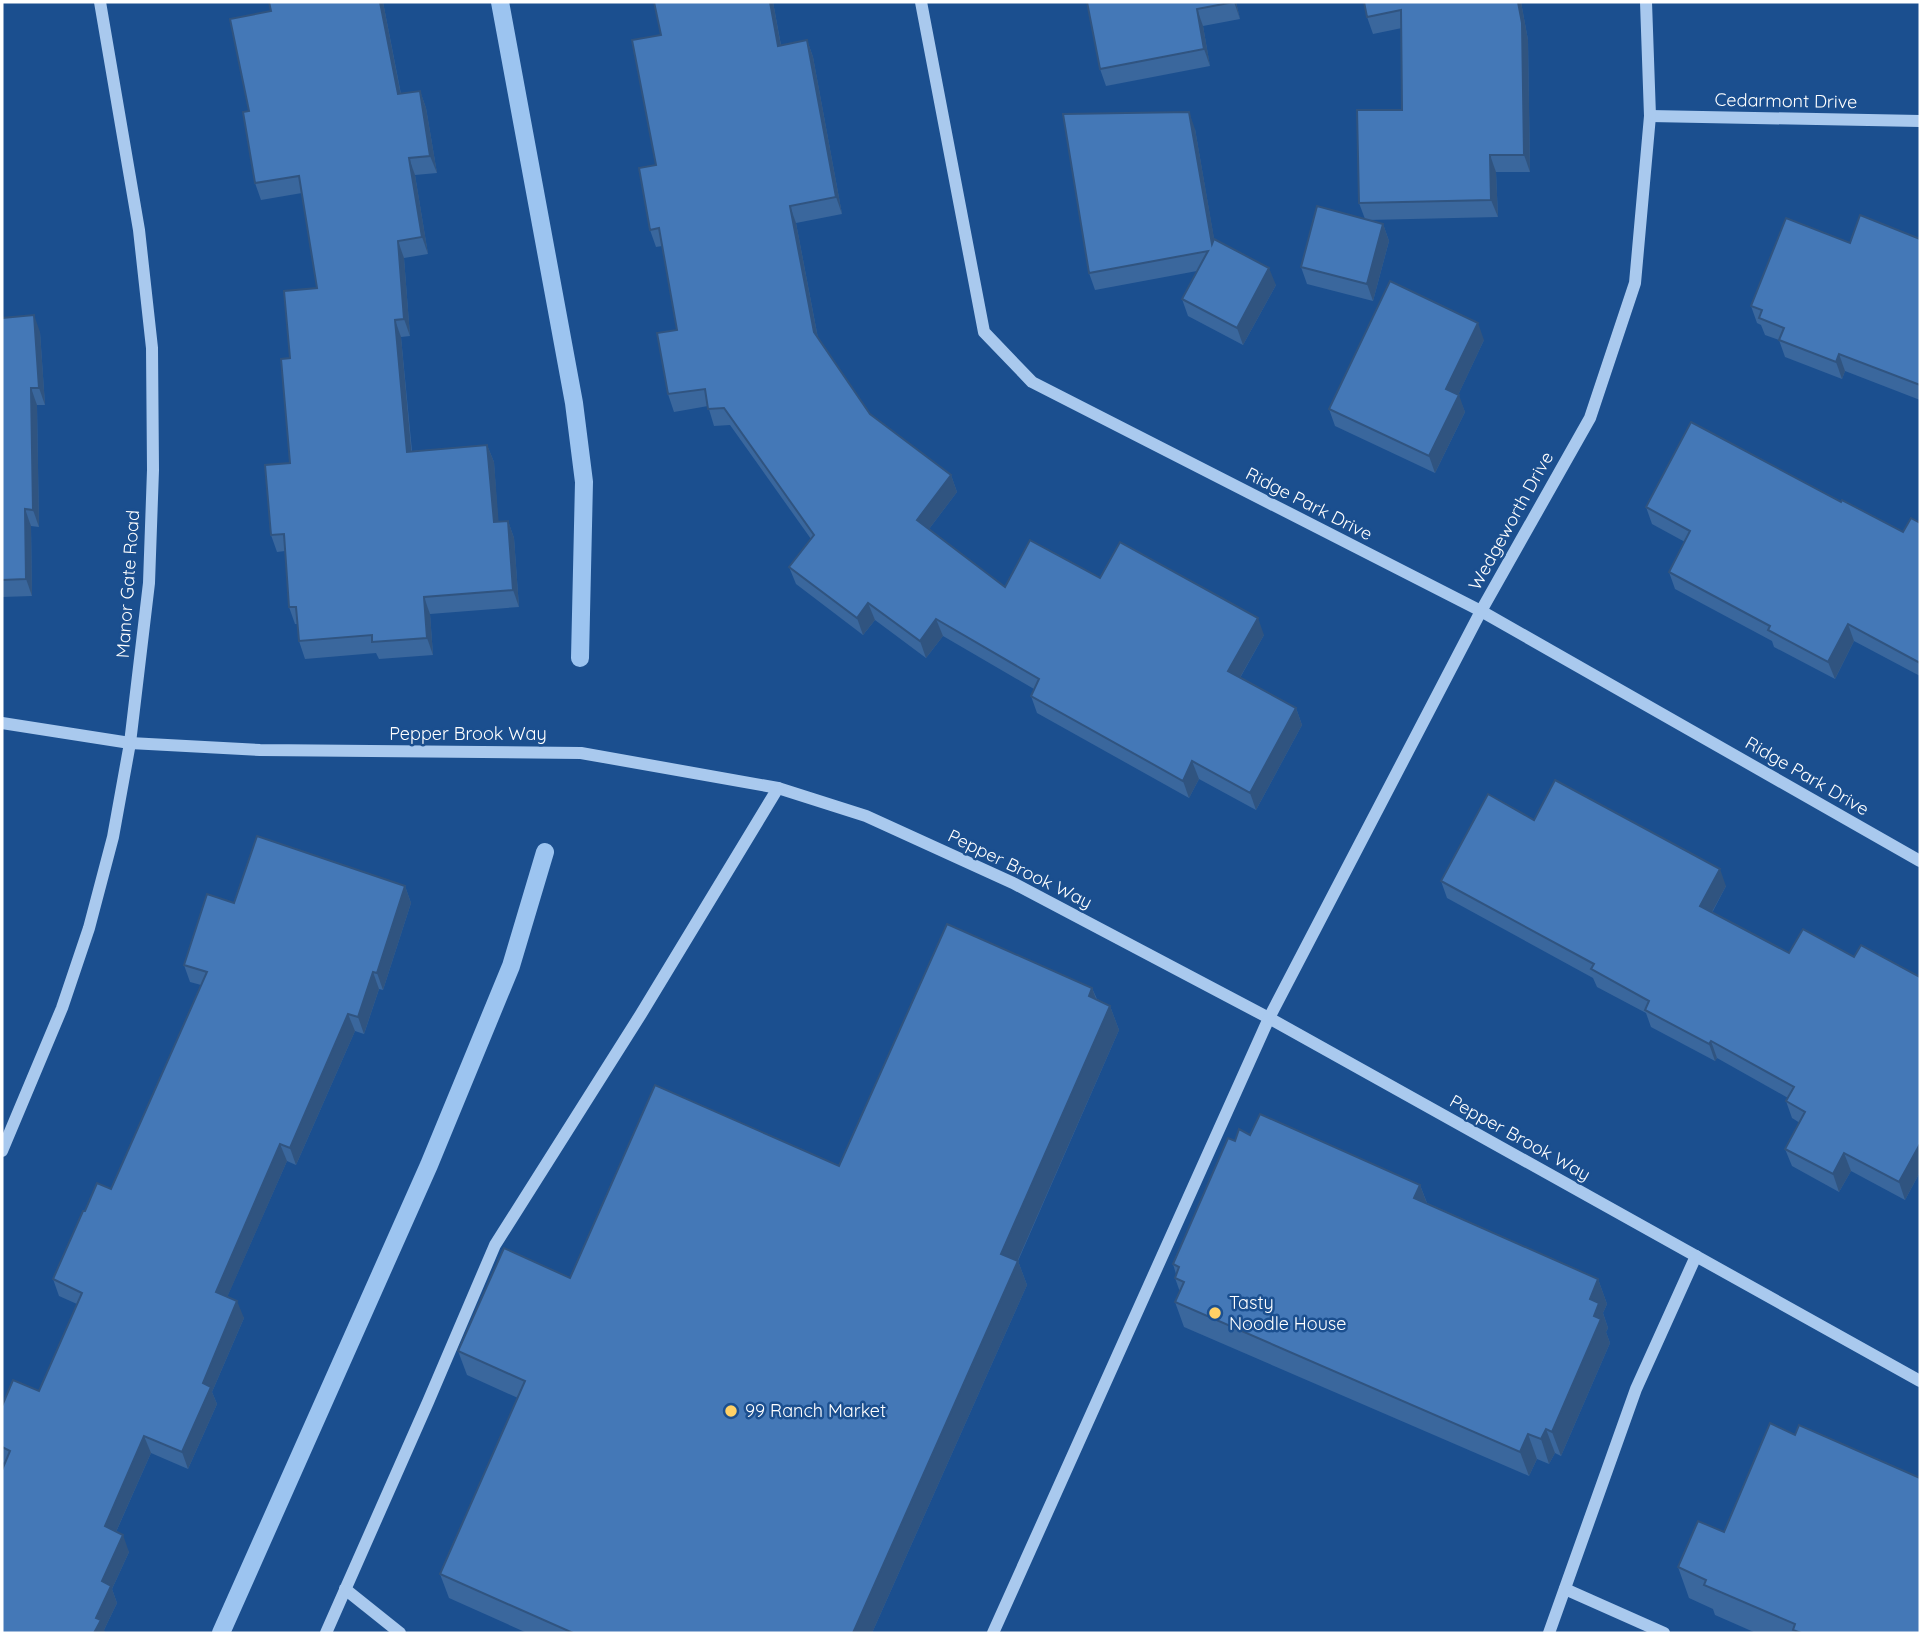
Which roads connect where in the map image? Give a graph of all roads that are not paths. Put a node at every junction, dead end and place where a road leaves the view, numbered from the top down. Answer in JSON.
{"nodes":[{"id":1,"x":100,"y":2,"type":"edge"},
{"id":2,"x":921,"y":2,"type":"edge"},
{"id":3,"x":1646,"y":2,"type":"edge"},
{"id":4,"x":1650,"y":116,"type":"junction"},
{"id":5,"x":1920,"y":121,"type":"edge"},
{"id":6,"x":1481,"y":611,"type":"junction"},
{"id":7,"x":2,"y":723,"type":"edge"},
{"id":8,"x":130,"y":743,"type":"junction"},
{"id":9,"x":778,"y":788,"type":"junction"},
{"id":10,"x":1920,"y":861,"type":"edge"},
{"id":11,"x":1269,"y":1018,"type":"junction"},
{"id":12,"x":2,"y":1151,"type":"edge"},
{"id":13,"x":1696,"y":1256,"type":"junction"},
{"id":14,"x":1920,"y":1381,"type":"edge"},
{"id":15,"x":345,"y":1589,"type":"junction"},
{"id":16,"x":1565,"y":1589,"type":"junction"},
{"id":17,"x":326,"y":1633,"type":"edge"},
{"id":18,"x":400,"y":1633,"type":"edge"},
{"id":19,"x":993,"y":1633,"type":"edge"},
{"id":20,"x":1549,"y":1633,"type":"edge"},
{"id":21,"x":1664,"y":1633,"type":"edge"}],
"edges":[{"from":1,"to":8,"type":"street","name":"Manor Gate Road"},
{"from":2,"to":6,"type":"street","name":"Ridge Park Drive"},
{"from":3,"to":4,"type":"street","name":"Wedgeworth Drive"},
{"from":4,"to":5,"type":"street","name":"Cedarmont Drive"},
{"from":4,"to":6,"type":"street","name":"Wedgeworth Drive"},
{"from":6,"to":10,"type":"street","name":"Ridge Park Drive"},
{"from":6,"to":11,"type":"street","name":"Wedgeworth Drive"},
{"from":7,"to":8,"type":"street","name":"Pepper Brook Way"},
{"from":8,"to":9,"type":"street","name":"Pepper Brook Way"},
{"from":8,"to":12,"type":"street","name":"Manor Gate Road"},
{"from":9,"to":11,"type":"street","name":"Pepper Brook Way"},
{"from":9,"to":15,"type":"street"},
{"from":11,"to":13,"type":"street","name":"Pepper Brook Way"},
{"from":11,"to":19,"type":"street","name":"Wedgeworth Drive"},
{"from":13,"to":14,"type":"street","name":"Pepper Brook Way"},
{"from":13,"to":16,"type":"street"},
{"from":15,"to":17,"type":"street"},
{"from":15,"to":18,"type":"street"},
{"from":16,"to":20,"type":"street"},
{"from":16,"to":21,"type":"street"}]}
